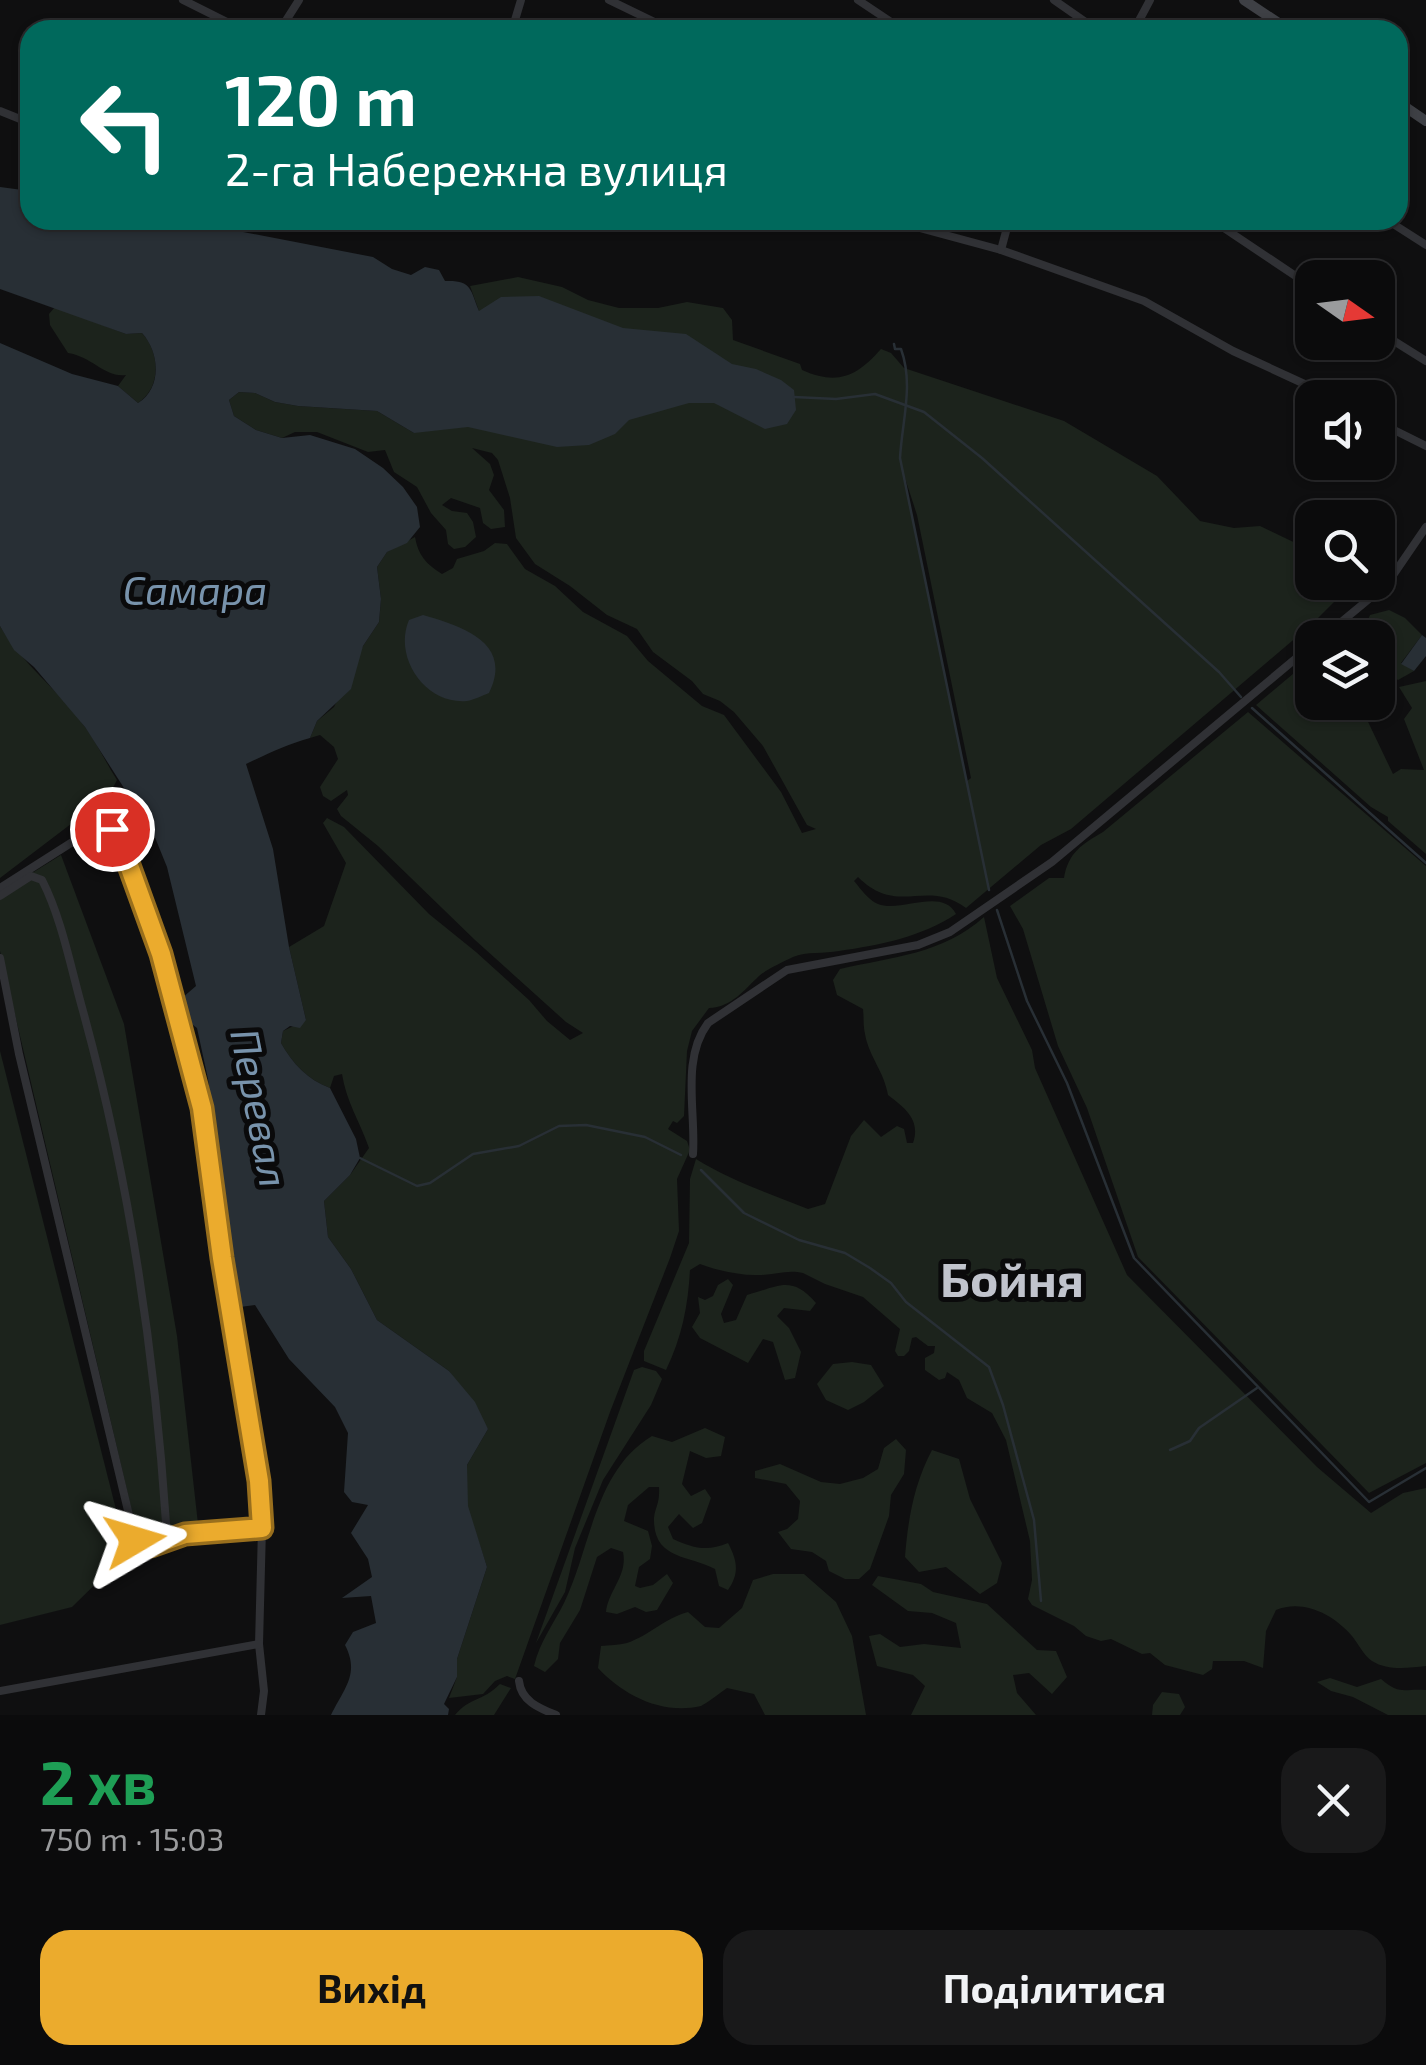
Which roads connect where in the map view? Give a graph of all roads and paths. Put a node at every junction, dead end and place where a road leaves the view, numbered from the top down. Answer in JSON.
{"nodes":[{"id":1,"x":183,"y":0,"type":"edge"},
{"id":2,"x":609,"y":0,"type":"edge"},
{"id":3,"x":858,"y":0,"type":"edge"},
{"id":4,"x":1054,"y":0,"type":"edge"},
{"id":5,"x":1244,"y":0,"type":"edge"},
{"id":6,"x":224,"y":20,"type":"edge"},
{"id":7,"x":650,"y":20,"type":"edge"},
{"id":8,"x":888,"y":20,"type":"edge"},
{"id":9,"x":1083,"y":20,"type":"edge"},
{"id":10,"x":1274,"y":20,"type":"edge"},
{"id":11,"x":927,"y":230,"type":"edge"},
{"id":12,"x":1006,"y":230,"type":"edge"},
{"id":13,"x":1227,"y":230,"type":"edge"},
{"id":14,"x":1403,"y":230,"type":"edge"},
{"id":15,"x":1426,"y":245,"type":"edge"},
{"id":16,"x":1001,"y":250,"type":"junction"},
{"id":17,"x":1295,"y":276,"type":"edge"},
{"id":18,"x":1395,"y":342,"type":"edge"},
{"id":19,"x":1426,"y":361,"type":"edge"},
{"id":20,"x":1295,"y":380,"type":"edge"},
{"id":21,"x":1395,"y":430,"type":"edge"},
{"id":22,"x":1426,"y":446,"type":"edge"},
{"id":23,"x":1425,"y":530,"type":"edge"},
{"id":24,"x":1343,"y":620,"type":"edge"},
{"id":25,"x":1295,"y":659,"type":"edge"},
{"id":26,"x":0,"y":888,"type":"edge"},
{"id":27,"x":0,"y":896,"type":"edge"},
{"id":28,"x":0,"y":958,"type":"edge"},
{"id":29,"x":693,"y":1154,"type":"dead end"},
{"id":30,"x":262,"y":1528,"type":"junction"},
{"id":31,"x":167,"y":1538,"type":"junction"},
{"id":32,"x":258,"y":1644,"type":"junction"},
{"id":33,"x":519,"y":1681,"type":"dead end"},
{"id":34,"x":0,"y":1691,"type":"edge"},
{"id":35,"x":261,"y":1715,"type":"edge"},
{"id":36,"x":556,"y":1715,"type":"edge"}],
"edges":[{"from":1,"to":6,"type":"street"},
{"from":2,"to":7,"type":"street"},
{"from":3,"to":8,"type":"street"},
{"from":4,"to":9,"type":"street"},
{"from":5,"to":10,"type":"street"},
{"from":11,"to":16,"type":"street"},
{"from":12,"to":16,"type":"street"},
{"from":13,"to":17,"type":"street"},
{"from":14,"to":15,"type":"street"},
{"from":16,"to":20,"type":"street"},
{"from":18,"to":19,"type":"street"},
{"from":21,"to":22,"type":"street"},
{"from":23,"to":24,"type":"street"},
{"from":25,"to":29,"type":"street"},
{"from":26,"to":30,"type":"street"},
{"from":27,"to":31,"type":"street"},
{"from":28,"to":31,"type":"street"},
{"from":30,"to":31,"type":"street"},
{"from":30,"to":32,"type":"street"},
{"from":32,"to":34,"type":"street"},
{"from":32,"to":35,"type":"street"},
{"from":33,"to":36,"type":"street"}]}
